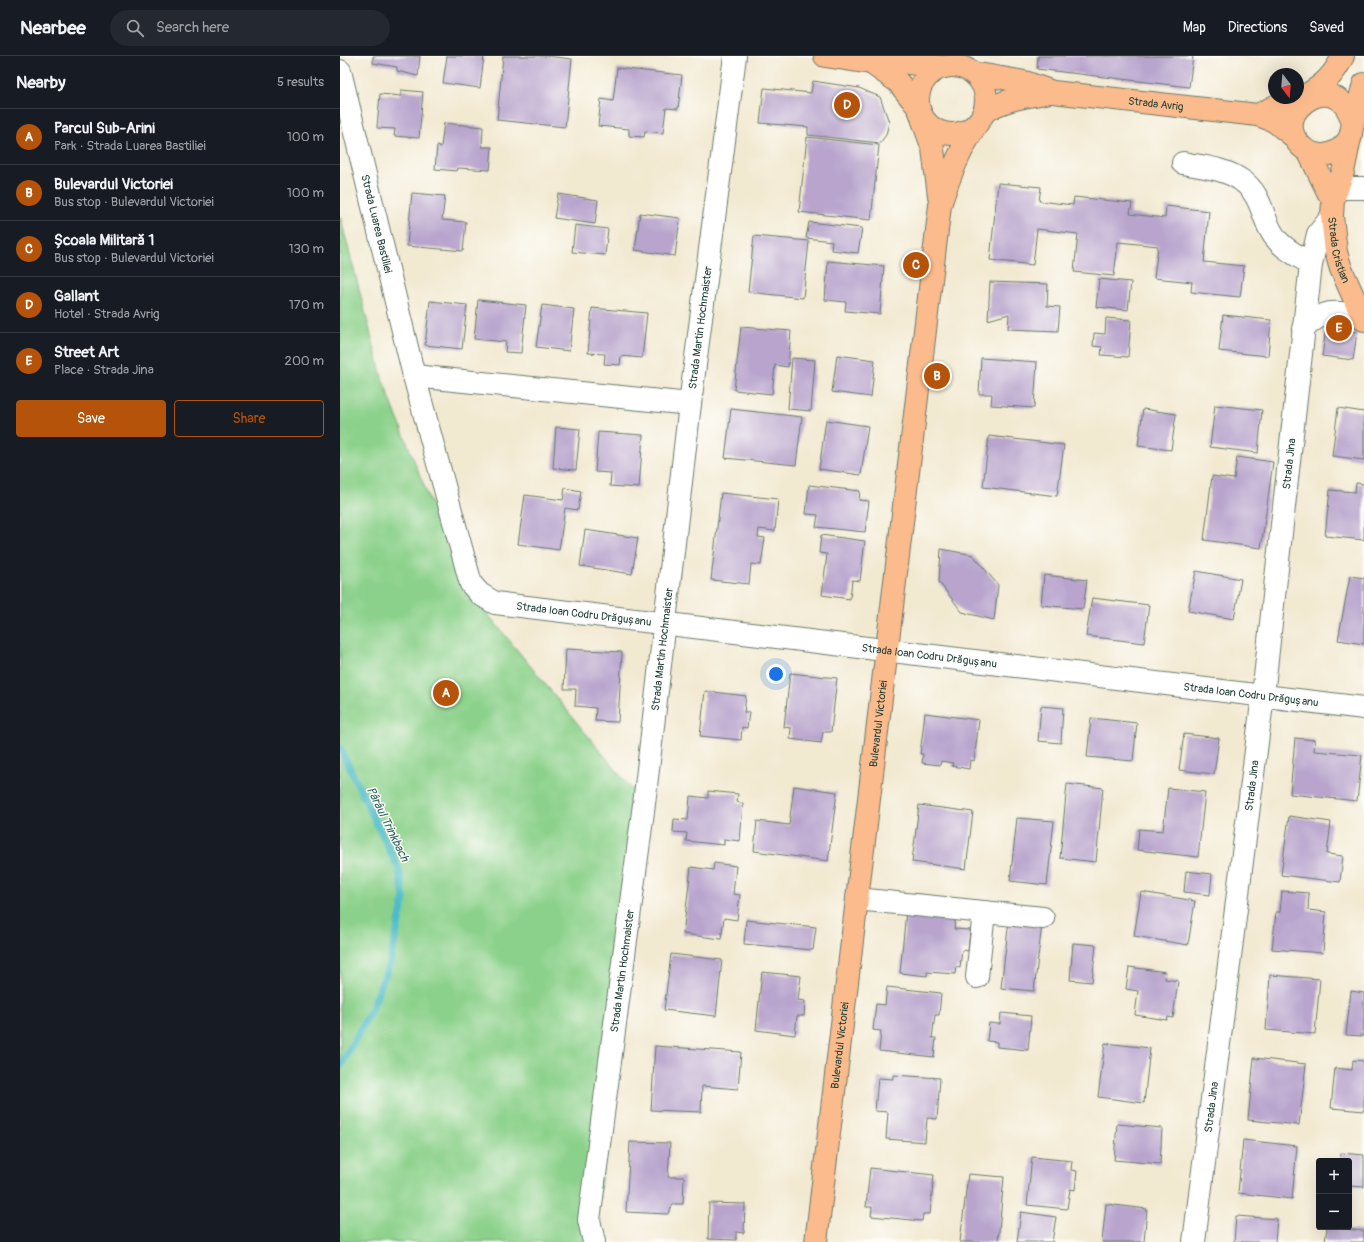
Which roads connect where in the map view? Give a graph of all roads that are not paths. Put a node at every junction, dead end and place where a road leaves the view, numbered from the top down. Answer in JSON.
{"nodes":[{"id":1,"x":735,"y":56,"type":"edge"},
{"id":2,"x":826,"y":56,"type":"edge"},
{"id":3,"x":1343,"y":56,"type":"edge"},
{"id":4,"x":1349,"y":56,"type":"edge"},
{"id":5,"x":872,"y":63,"type":"junction"},
{"id":6,"x":943,"y":67,"type":"junction"},
{"id":7,"x":340,"y":71,"type":"edge"},
{"id":8,"x":973,"y":73,"type":"junction"},
{"id":9,"x":1364,"y":84,"type":"edge"},
{"id":10,"x":1053,"y":92,"type":"junction"},
{"id":11,"x":1326,"y":95,"type":"junction"},
{"id":12,"x":1304,"y":97,"type":"edge"},
{"id":13,"x":1304,"y":99,"type":"edge"},
{"id":14,"x":1288,"y":104,"type":"edge"},
{"id":15,"x":1298,"y":104,"type":"edge"},
{"id":16,"x":920,"y":112,"type":"junction"},
{"id":17,"x":1258,"y":115,"type":"junction"},
{"id":18,"x":981,"y":117,"type":"junction"},
{"id":19,"x":1352,"y":130,"type":"junction"},
{"id":20,"x":1294,"y":136,"type":"junction"},
{"id":21,"x":1309,"y":153,"type":"junction"},
{"id":22,"x":1183,"y":163,"type":"dead end"},
{"id":23,"x":1364,"y":188,"type":"edge"},
{"id":24,"x":1334,"y":201,"type":"junction"},
{"id":25,"x":940,"y":205,"type":"junction"},
{"id":26,"x":1311,"y":264,"type":"junction"},
{"id":27,"x":1363,"y":318,"type":"edge"},
{"id":28,"x":1303,"y":329,"type":"junction"},
{"id":29,"x":414,"y":376,"type":"junction"},
{"id":30,"x":690,"y":404,"type":"junction"},
{"id":31,"x":495,"y":603,"type":"joint"},
{"id":32,"x":666,"y":624,"type":"junction"},
{"id":33,"x":887,"y":649,"type":"junction"},
{"id":34,"x":1263,"y":695,"type":"junction"},
{"id":35,"x":1364,"y":708,"type":"edge"},
{"id":36,"x":857,"y":899,"type":"junction"},
{"id":37,"x":984,"y":912,"type":"junction"},
{"id":38,"x":1043,"y":918,"type":"dead end"},
{"id":39,"x":977,"y":977,"type":"dead end"},
{"id":40,"x":594,"y":1242,"type":"edge"},
{"id":41,"x":816,"y":1242,"type":"edge"},
{"id":42,"x":1194,"y":1242,"type":"edge"}],
"edges":[{"from":1,"to":30,"type":"street","name":"Strada Martin Hochmaister"},
{"from":2,"to":5,"type":"main road"},
{"from":3,"to":12,"type":"main road"},
{"from":4,"to":11,"type":"main road"},
{"from":5,"to":6,"type":"main road"},
{"from":5,"to":16,"type":"main road"},
{"from":6,"to":8,"type":"main road"},
{"from":6,"to":16,"type":"main road"},
{"from":7,"to":29,"type":"street","name":"Strada Luarea Bastiliei"},
{"from":8,"to":10,"type":"main road","name":"Strada Avrig"},
{"from":8,"to":18,"type":"main road"},
{"from":9,"to":19,"type":"main road","name":"Strada Cristian"},
{"from":10,"to":17,"type":"main road","name":"Strada Avrig"},
{"from":10,"to":18,"type":"main road","name":"Strada Avrig"},
{"from":11,"to":13,"type":"main road"},
{"from":11,"to":19,"type":"main road"},
{"from":14,"to":17,"type":"main road","name":"Strada Avrig"},
{"from":15,"to":20,"type":"main road"},
{"from":16,"to":18,"type":"main road"},
{"from":16,"to":25,"type":"main road","name":"Bulevardul Victoriei"},
{"from":17,"to":20,"type":"main road","name":"Strada Avrig"},
{"from":18,"to":25,"type":"main road","name":"Bulevardul Victoriei"},
{"from":19,"to":21,"type":"main road"},
{"from":19,"to":24,"type":"main road","name":"Strada Cristian"},
{"from":20,"to":21,"type":"main road"},
{"from":21,"to":24,"type":"main road","name":"Strada Cristian"},
{"from":22,"to":26,"type":"street"},
{"from":23,"to":24,"type":"street"},
{"from":24,"to":26,"type":"street","name":"Strada Jina"},
{"from":24,"to":27,"type":"main road","name":"Strada Cristian"},
{"from":25,"to":33,"type":"main road","name":"Bulevardul Victoriei"},
{"from":26,"to":28,"type":"street","name":"Strada Jina"},
{"from":27,"to":28,"type":"street"},
{"from":28,"to":34,"type":"street","name":"Strada Jina"},
{"from":29,"to":30,"type":"street"},
{"from":29,"to":31,"type":"street","name":"Strada Luarea Bastiliei"},
{"from":30,"to":32,"type":"street","name":"Strada Martin Hochmaister"},
{"from":31,"to":32,"type":"street","name":"Strada Ioan Codru Drăgușanu"},
{"from":32,"to":33,"type":"street","name":"Strada Ioan Codru Drăgușanu"},
{"from":32,"to":40,"type":"street","name":"Strada Martin Hochmaister"},
{"from":33,"to":34,"type":"street","name":"Strada Ioan Codru Drăgușanu"},
{"from":33,"to":36,"type":"main road","name":"Bulevardul Victoriei"},
{"from":34,"to":35,"type":"street","name":"Strada Ioan Codru Drăgușanu"},
{"from":34,"to":42,"type":"street","name":"Strada Jina"},
{"from":36,"to":37,"type":"street"},
{"from":36,"to":41,"type":"main road","name":"Bulevardul Victoriei"},
{"from":37,"to":38,"type":"street"},
{"from":37,"to":39,"type":"street"}]}
